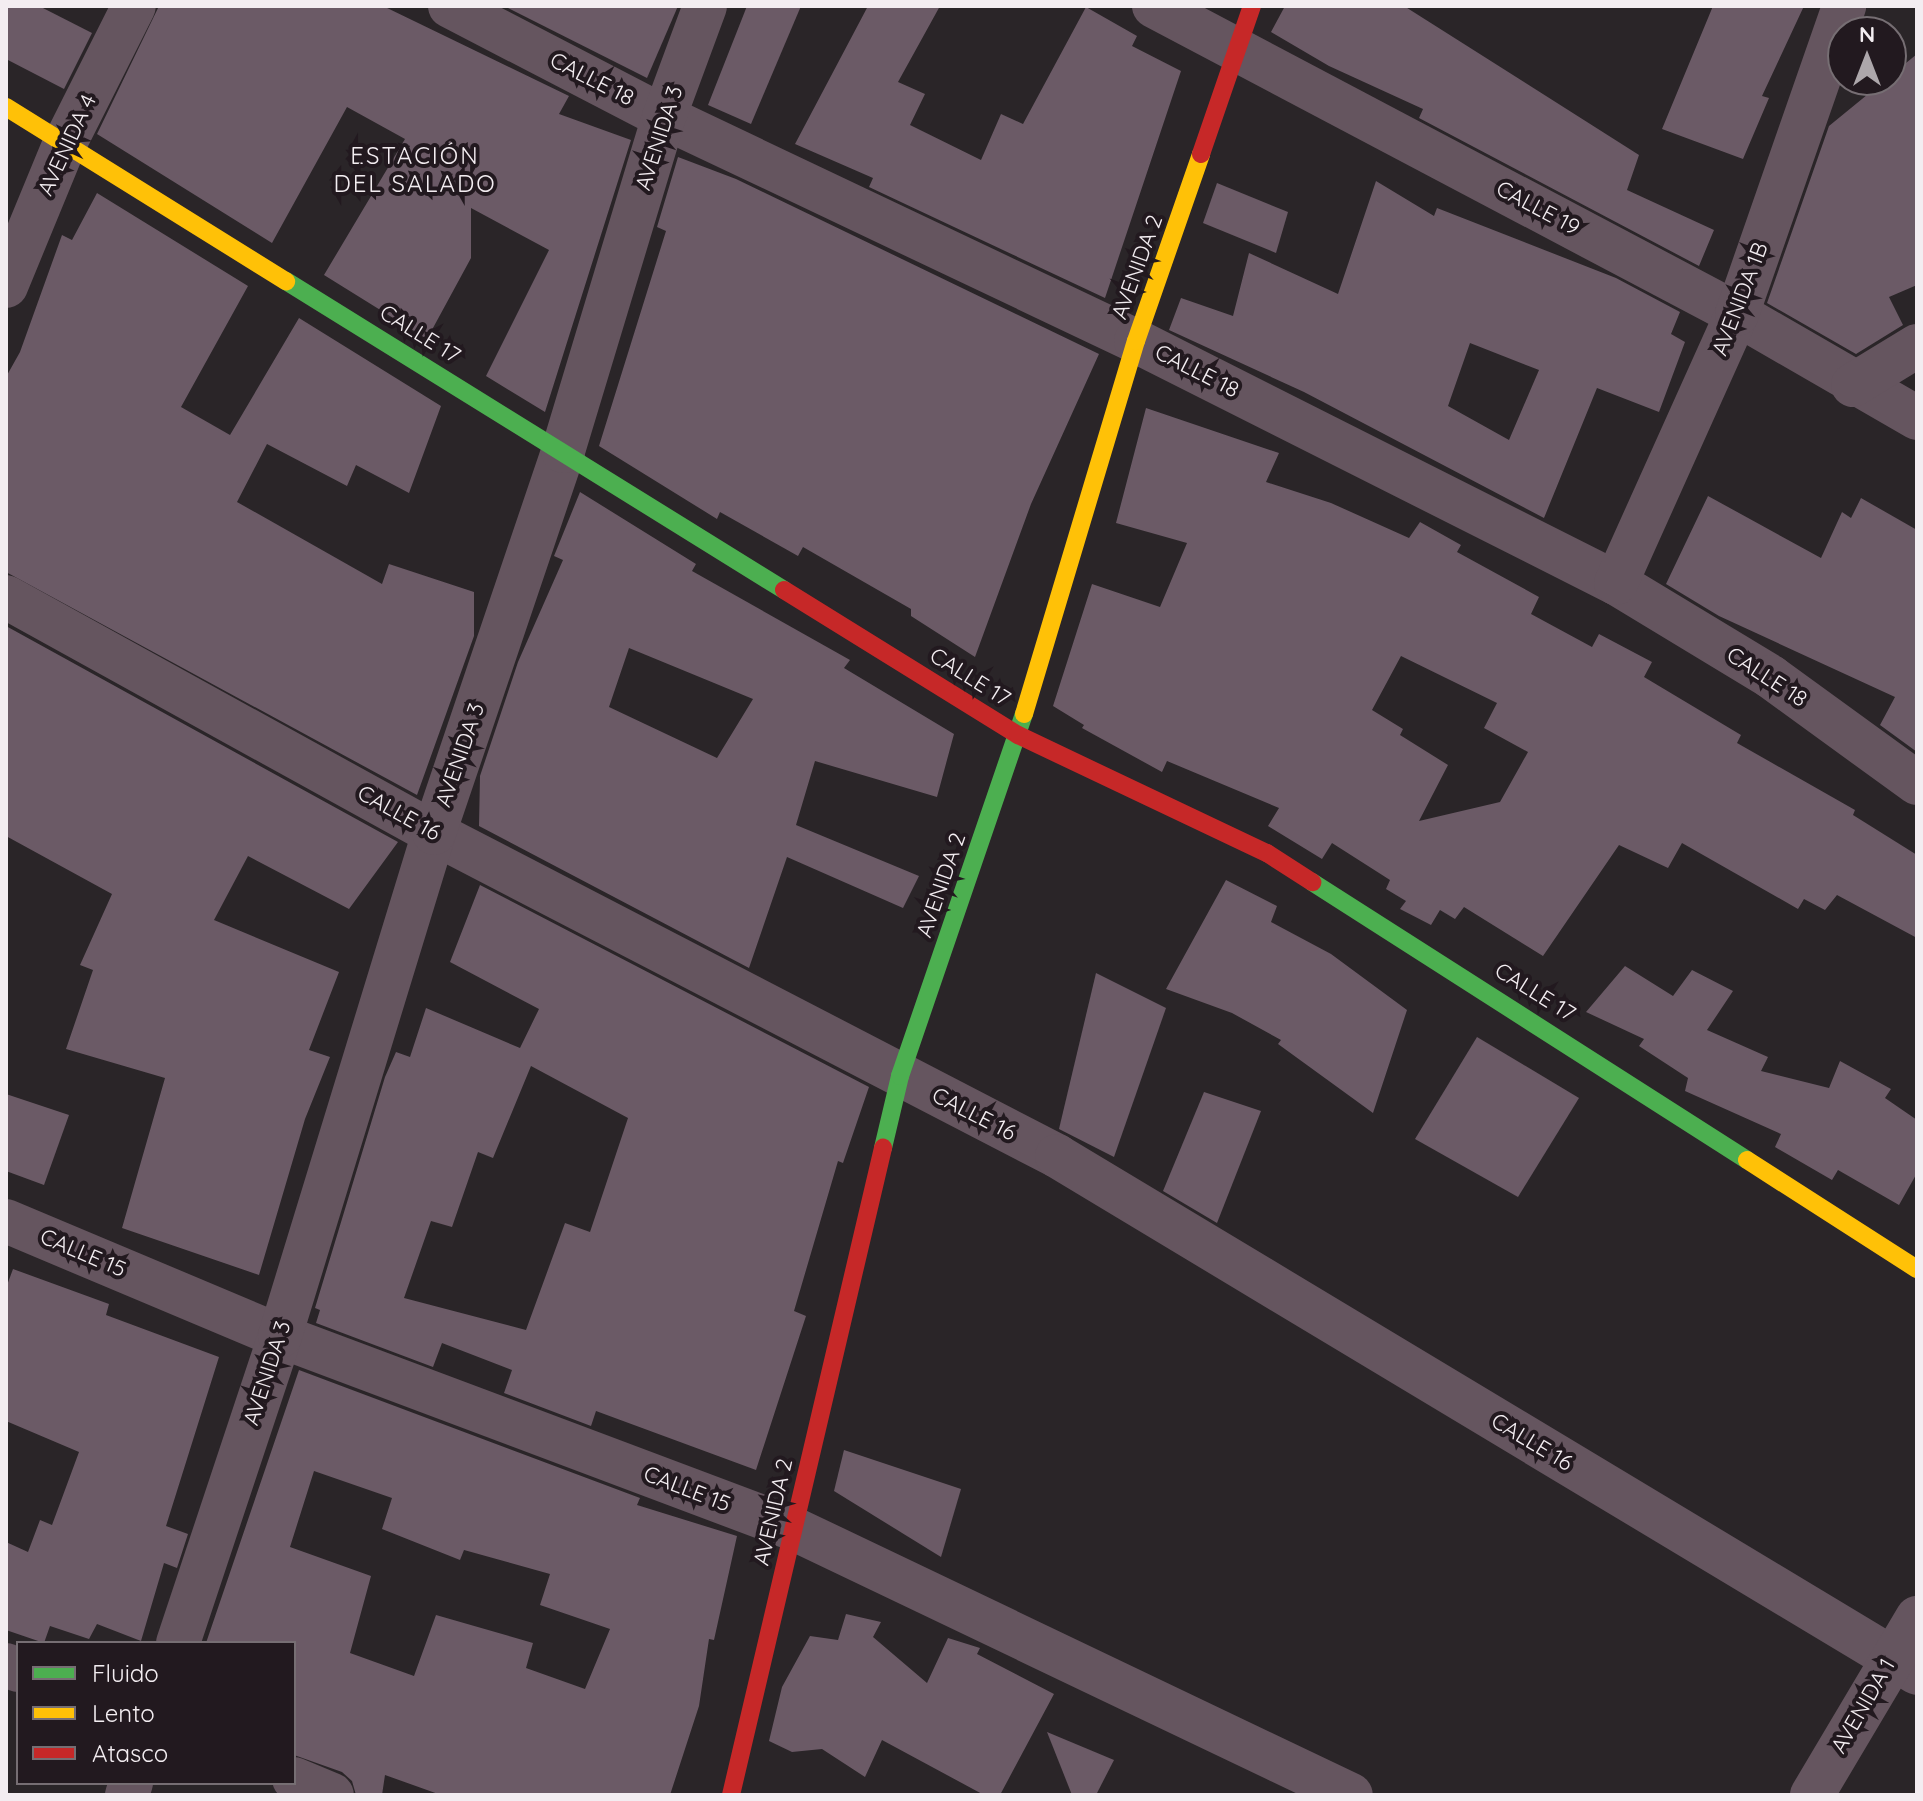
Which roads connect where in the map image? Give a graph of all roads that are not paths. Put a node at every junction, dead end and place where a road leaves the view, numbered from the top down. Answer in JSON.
{"nodes":[{"id":1,"x":134,"y":6,"type":"edge"},
{"id":2,"x":450,"y":6,"type":"edge"},
{"id":3,"x":705,"y":6,"type":"edge"},
{"id":4,"x":1154,"y":6,"type":"edge"},
{"id":5,"x":1252,"y":6,"type":"edge"},
{"id":6,"x":1844,"y":6,"type":"edge"},
{"id":7,"x":1240,"y":50,"type":"junction"},
{"id":8,"x":6,"y":107,"type":"edge"},
{"id":9,"x":664,"y":117,"type":"junction"},
{"id":10,"x":65,"y":143,"type":"junction"},
{"id":11,"x":6,"y":286,"type":"edge"},
{"id":12,"x":1737,"y":314,"type":"junction"},
{"id":13,"x":1136,"y":341,"type":"junction"},
{"id":14,"x":1917,"y":346,"type":"edge"},
{"id":15,"x":1853,"y":385,"type":"junction"},
{"id":16,"x":1917,"y":418,"type":"edge"},
{"id":17,"x":563,"y":451,"type":"junction"},
{"id":18,"x":1616,"y":583,"type":"junction"},
{"id":19,"x":6,"y":597,"type":"edge"},
{"id":20,"x":1018,"y":735,"type":"junction"},
{"id":21,"x":1917,"y":783,"type":"edge"},
{"id":22,"x":434,"y":833,"type":"junction"},
{"id":23,"x":900,"y":1076,"type":"junction"},
{"id":24,"x":6,"y":1221,"type":"edge"},
{"id":25,"x":1917,"y":1269,"type":"edge"},
{"id":26,"x":280,"y":1336,"type":"junction"},
{"id":27,"x":794,"y":1529,"type":"junction"},
{"id":28,"x":1917,"y":1618,"type":"edge"},
{"id":29,"x":179,"y":1641,"type":"edge"},
{"id":30,"x":1904,"y":1666,"type":"edge"},
{"id":31,"x":296,"y":1780,"type":"edge"},
{"id":32,"x":332,"y":1795,"type":"edge"},
{"id":33,"x":731,"y":1795,"type":"edge"},
{"id":34,"x":1351,"y":1795,"type":"edge"},
{"id":35,"x":1812,"y":1795,"type":"edge"}],
"edges":[{"from":1,"to":10,"type":"street","name":"AVENIDA 4"},
{"from":2,"to":9,"type":"street","name":"CALLE 18"},
{"from":3,"to":9,"type":"street","name":"AVENIDA 3"},
{"from":4,"to":7,"type":"street","name":"CALLE 19"},
{"from":5,"to":7,"type":"street","name":"AVENIDA 2"},
{"from":6,"to":12,"type":"street","name":"AVENIDA 1B"},
{"from":7,"to":12,"type":"street","name":"CALLE 19"},
{"from":7,"to":13,"type":"street","name":"AVENIDA 2"},
{"from":8,"to":10,"type":"street","name":"CALLE 17"},
{"from":9,"to":13,"type":"street","name":"CALLE 18"},
{"from":9,"to":17,"type":"street","name":"AVENIDA 3"},
{"from":10,"to":11,"type":"street","name":"AVENIDA 4"},
{"from":10,"to":17,"type":"street","name":"CALLE 17"},
{"from":12,"to":15,"type":"street","name":"CALLE 19"},
{"from":12,"to":18,"type":"street","name":"AVENIDA 1B"},
{"from":13,"to":18,"type":"street","name":"CALLE 18"},
{"from":13,"to":20,"type":"street","name":"AVENIDA 2"},
{"from":14,"to":15,"type":"street"},
{"from":15,"to":16,"type":"street","name":"CALLE 19"},
{"from":17,"to":20,"type":"street","name":"CALLE 17"},
{"from":17,"to":22,"type":"street","name":"AVENIDA 3"},
{"from":18,"to":21,"type":"street","name":"CALLE 18"},
{"from":19,"to":22,"type":"street","name":"CALLE 16"},
{"from":20,"to":23,"type":"street","name":"AVENIDA 2"},
{"from":20,"to":25,"type":"street","name":"CALLE 17"},
{"from":22,"to":23,"type":"street","name":"CALLE 16"},
{"from":22,"to":26,"type":"street","name":"AVENIDA 3"},
{"from":23,"to":27,"type":"street","name":"AVENIDA 2"},
{"from":23,"to":30,"type":"street","name":"CALLE 16"},
{"from":24,"to":26,"type":"street","name":"CALLE 15"},
{"from":26,"to":27,"type":"street","name":"CALLE 15"},
{"from":26,"to":29,"type":"street","name":"AVENIDA 3"},
{"from":27,"to":33,"type":"street","name":"AVENIDA 2"},
{"from":27,"to":34,"type":"street","name":"CALLE 15"},
{"from":28,"to":30,"type":"street","name":"AVENIDA 1"},
{"from":30,"to":35,"type":"street","name":"AVENIDA 1"},
{"from":31,"to":32,"type":"street"}]}
